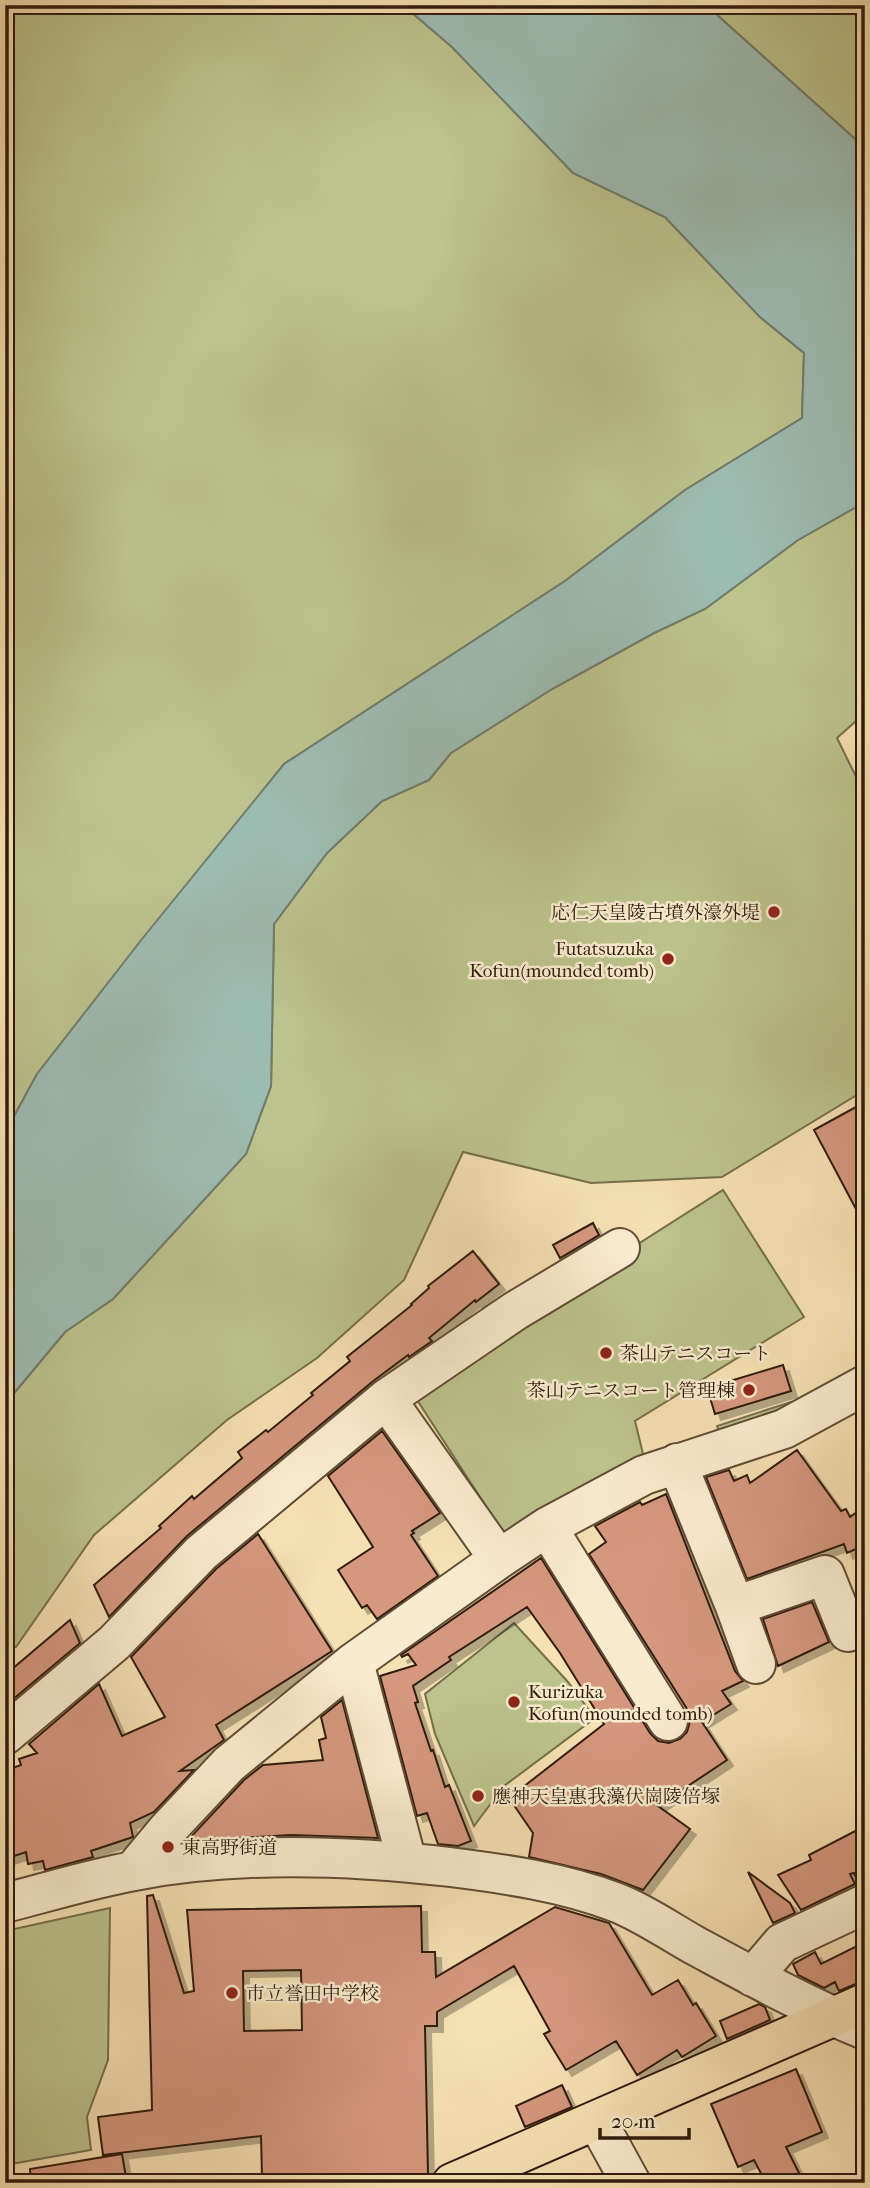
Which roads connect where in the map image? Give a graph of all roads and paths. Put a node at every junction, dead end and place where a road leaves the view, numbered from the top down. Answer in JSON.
{"nodes":[{"id":1,"x":620,"y":1248,"type":"dead end"},
{"id":2,"x":865,"y":1385,"type":"edge"},
{"id":3,"x":386,"y":1399,"type":"junction"},
{"id":4,"x":677,"y":1463,"type":"junction"},
{"id":5,"x":547,"y":1527,"type":"junction"},
{"id":6,"x":499,"y":1559,"type":"junction"},
{"id":7,"x":735,"y":1606,"type":"junction"},
{"id":8,"x":848,"y":1632,"type":"dead end"},
{"id":9,"x":354,"y":1662,"type":"junction"},
{"id":10,"x":756,"y":1664,"type":"dead end"},
{"id":11,"x":668,"y":1721,"type":"dead end"},
{"id":12,"x":5,"y":1735,"type":"edge"},
{"id":13,"x":407,"y":1862,"type":"junction"},
{"id":14,"x":133,"y":1871,"type":"junction"},
{"id":15,"x":5,"y":1903,"type":"edge"},
{"id":16,"x":865,"y":1904,"type":"edge"},
{"id":17,"x":753,"y":1977,"type":"junction"},
{"id":18,"x":854,"y":2016,"type":"edge"},
{"id":19,"x":597,"y":2121,"type":"junction"},
{"id":20,"x":452,"y":2183,"type":"edge"},
{"id":21,"x":631,"y":2183,"type":"edge"}],
"edges":[{"from":1,"to":3,"type":"street"},
{"from":2,"to":4,"type":"street"},
{"from":3,"to":6,"type":"street"},
{"from":3,"to":12,"type":"street"},
{"from":4,"to":5,"type":"street"},
{"from":4,"to":7,"type":"street"},
{"from":5,"to":6,"type":"street"},
{"from":5,"to":11,"type":"street"},
{"from":6,"to":9,"type":"street"},
{"from":7,"to":8,"type":"street"},
{"from":7,"to":10,"type":"street"},
{"from":9,"to":13,"type":"street"},
{"from":9,"to":14,"type":"street"},
{"from":13,"to":14,"type":"street"},
{"from":13,"to":17,"type":"street"},
{"from":14,"to":15,"type":"street"},
{"from":16,"to":17,"type":"street"},
{"from":17,"to":18,"type":"street"},
{"from":18,"to":19,"type":"highway"},
{"from":19,"to":20,"type":"highway"},
{"from":19,"to":21,"type":"street"}]}
